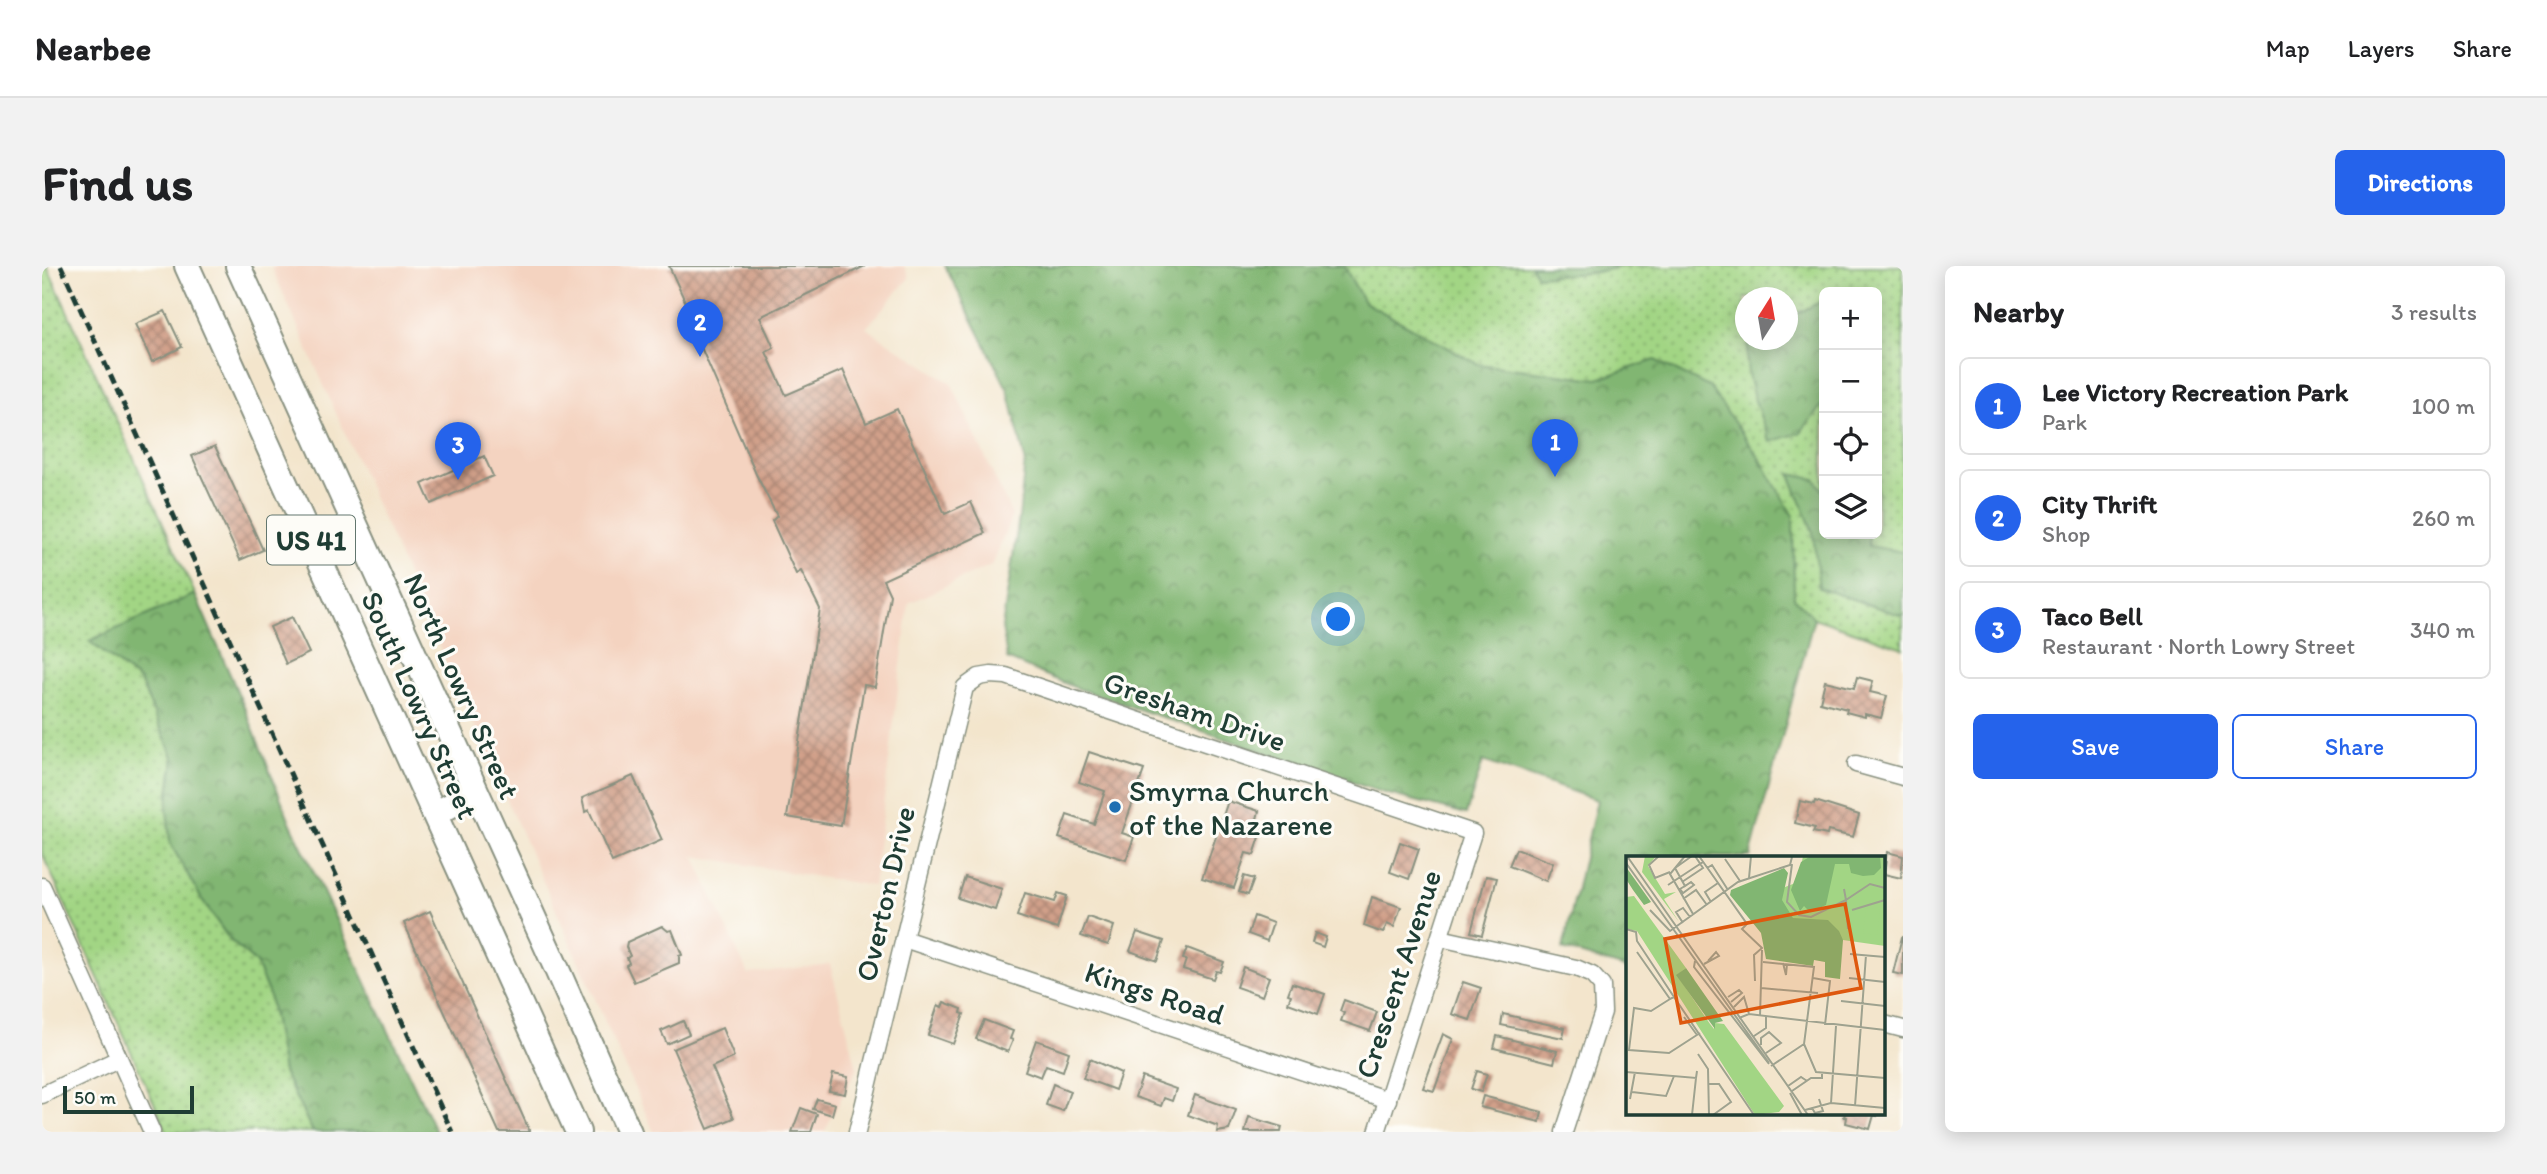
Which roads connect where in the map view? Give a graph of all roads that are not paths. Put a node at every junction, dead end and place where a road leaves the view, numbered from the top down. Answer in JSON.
{"nodes":[{"id":1,"x":187,"y":266,"type":"edge"},
{"id":2,"x":238,"y":266,"type":"edge"},
{"id":3,"x":979,"y":677,"type":"joint"},
{"id":4,"x":1856,"y":764,"type":"dead end"},
{"id":5,"x":1903,"y":777,"type":"edge"},
{"id":6,"x":475,"y":792,"type":"junction"},
{"id":7,"x":435,"y":814,"type":"junction"},
{"id":8,"x":1472,"y":833,"type":"joint"},
{"id":9,"x":42,"y":886,"type":"edge"},
{"id":10,"x":1440,"y":938,"type":"junction"},
{"id":11,"x":904,"y":939,"type":"junction"},
{"id":12,"x":1885,"y":1024,"type":"edge"},
{"id":13,"x":1903,"y":1030,"type":"edge"},
{"id":14,"x":118,"y":1059,"type":"junction"},
{"id":15,"x":42,"y":1095,"type":"edge"},
{"id":16,"x":1388,"y":1100,"type":"junction"},
{"id":17,"x":152,"y":1132,"type":"edge"},
{"id":18,"x":578,"y":1132,"type":"edge"},
{"id":19,"x":629,"y":1132,"type":"edge"},
{"id":20,"x":857,"y":1132,"type":"edge"},
{"id":21,"x":1377,"y":1132,"type":"edge"},
{"id":22,"x":1564,"y":1132,"type":"edge"}],
"edges":[{"from":1,"to":7,"type":"main road","name":"South Lowry Street","number":"US 41"},
{"from":2,"to":6,"type":"main road","name":"North Lowry Street","number":"US 41"},
{"from":3,"to":8,"type":"street","name":"Gresham Drive"},
{"from":3,"to":11,"type":"street","name":"Overton Drive"},
{"from":4,"to":5,"type":"street"},
{"from":6,"to":7,"type":"main road"},
{"from":6,"to":19,"type":"main road","name":"North Lowry Street","number":"US 41"},
{"from":7,"to":18,"type":"main road","name":"South Lowry Street","number":"US 41"},
{"from":8,"to":10,"type":"street","name":"Crescent Avenue"},
{"from":9,"to":14,"type":"street"},
{"from":10,"to":16,"type":"street","name":"Crescent Avenue"},
{"from":10,"to":22,"type":"street"},
{"from":11,"to":16,"type":"street","name":"Kings Road"},
{"from":11,"to":20,"type":"street","name":"Overton Drive"},
{"from":12,"to":13,"type":"street"},
{"from":14,"to":15,"type":"street"},
{"from":14,"to":17,"type":"street"},
{"from":16,"to":21,"type":"street","name":"Crescent Avenue"}]}
